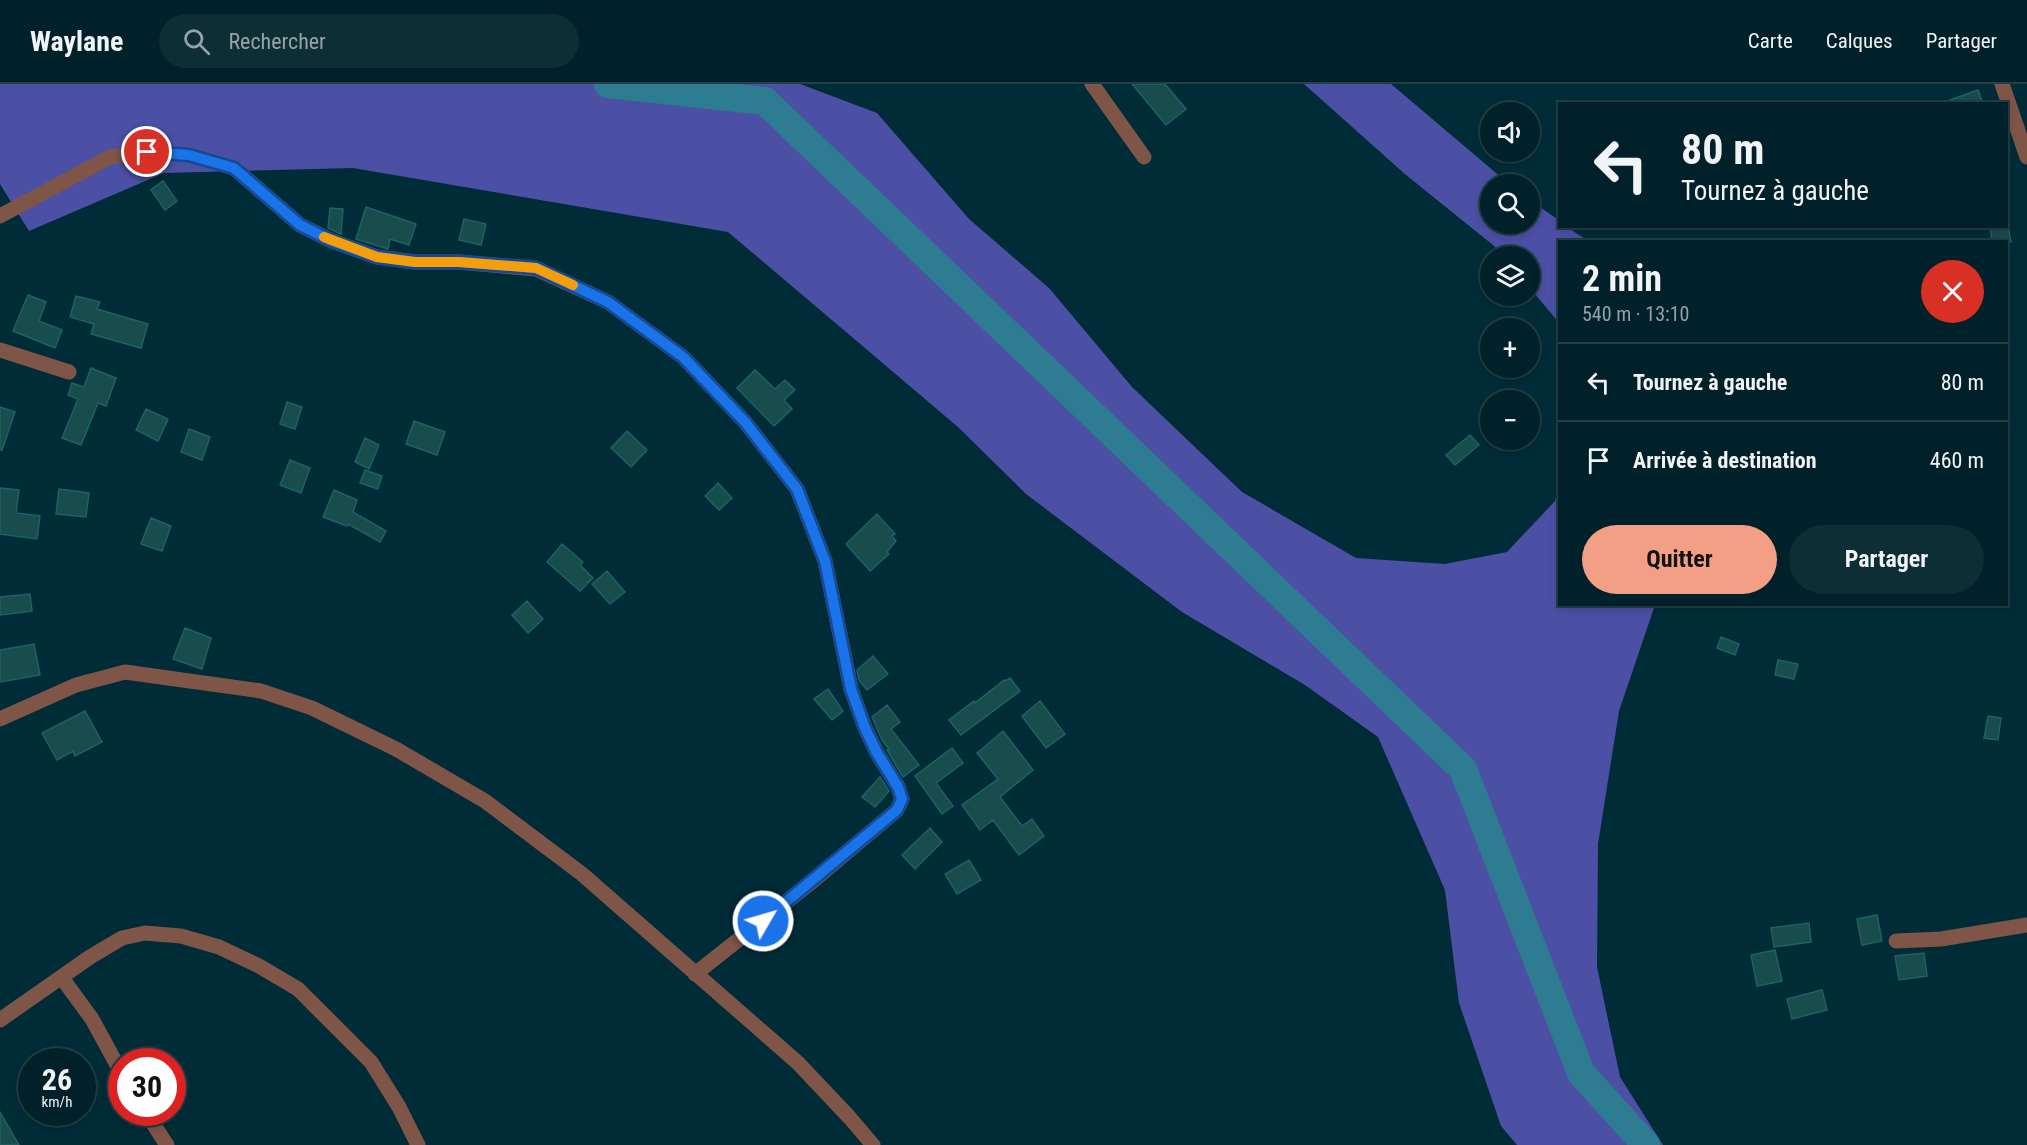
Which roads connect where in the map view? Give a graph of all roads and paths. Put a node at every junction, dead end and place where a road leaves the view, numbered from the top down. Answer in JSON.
{"nodes":[{"id":1,"x":1092,"y":84,"type":"edge"},
{"id":2,"x":2002,"y":84,"type":"edge"},
{"id":3,"x":1144,"y":157,"type":"dead end"},
{"id":4,"x":2027,"y":157,"type":"edge"},
{"id":5,"x":0,"y":216,"type":"edge"},
{"id":6,"x":0,"y":350,"type":"edge"},
{"id":7,"x":69,"y":372,"type":"dead end"},
{"id":8,"x":0,"y":719,"type":"edge"},
{"id":9,"x":2027,"y":925,"type":"edge"},
{"id":10,"x":1896,"y":941,"type":"dead end"},
{"id":11,"x":695,"y":974,"type":"junction"},
{"id":12,"x":62,"y":978,"type":"junction"},
{"id":13,"x":0,"y":1020,"type":"edge"},
{"id":14,"x":108,"y":1048,"type":"edge"},
{"id":15,"x":155,"y":1126,"type":"edge"},
{"id":16,"x":167,"y":1145,"type":"edge"},
{"id":17,"x":418,"y":1145,"type":"edge"},
{"id":18,"x":873,"y":1145,"type":"edge"}],
"edges":[{"from":1,"to":3,"type":"street"},
{"from":2,"to":4,"type":"street"},
{"from":5,"to":11,"type":"street"},
{"from":6,"to":7,"type":"street"},
{"from":8,"to":11,"type":"street"},
{"from":9,"to":10,"type":"street"},
{"from":11,"to":18,"type":"street"},
{"from":12,"to":13,"type":"street"},
{"from":12,"to":14,"type":"street"},
{"from":12,"to":17,"type":"street"},
{"from":15,"to":16,"type":"street"}]}
